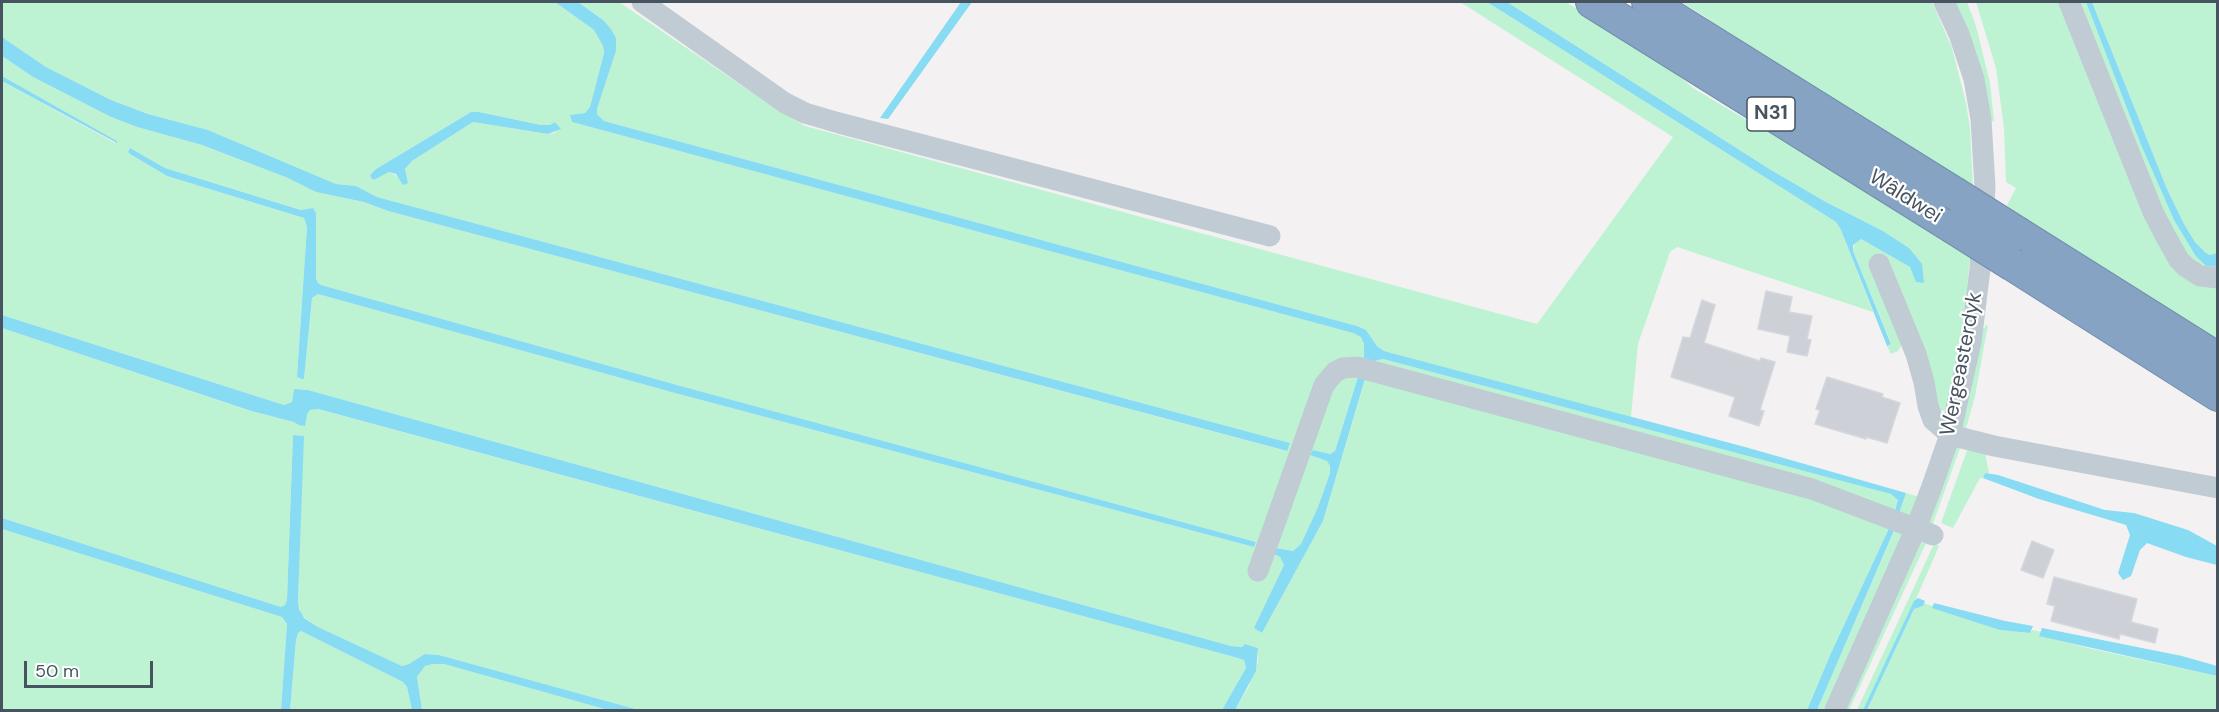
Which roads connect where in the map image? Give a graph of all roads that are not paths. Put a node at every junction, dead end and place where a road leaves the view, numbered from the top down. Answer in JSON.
{"nodes":[{"id":1,"x":642,"y":2,"type":"edge"},
{"id":2,"x":1592,"y":2,"type":"edge"},
{"id":3,"x":1648,"y":2,"type":"edge"},
{"id":4,"x":1944,"y":2,"type":"edge"},
{"id":5,"x":2069,"y":2,"type":"edge"},
{"id":6,"x":1270,"y":236,"type":"dead end"},
{"id":7,"x":1879,"y":264,"type":"dead end"},
{"id":8,"x":2217,"y":278,"type":"edge"},
{"id":9,"x":2217,"y":359,"type":"edge"},
{"id":10,"x":2217,"y":395,"type":"edge"},
{"id":11,"x":1950,"y":435,"type":"junction"},
{"id":12,"x":2217,"y":488,"type":"edge"},
{"id":13,"x":1924,"y":532,"type":"junction"},
{"id":14,"x":1258,"y":571,"type":"dead end"},
{"id":15,"x":1835,"y":711,"type":"edge"}],
"edges":[{"from":1,"to":6,"type":"street"},
{"from":2,"to":10,"type":"highway","name":"Wâldwei","number":"N31","bridge":true},
{"from":3,"to":9,"type":"highway","name":"Wâldwei","number":"N31","bridge":true},
{"from":4,"to":11,"type":"street","name":"Wergeasterdyk"},
{"from":5,"to":8,"type":"street"},
{"from":7,"to":11,"type":"street"},
{"from":11,"to":12,"type":"street"},
{"from":11,"to":13,"type":"street","name":"Wergeasterdyk"},
{"from":13,"to":14,"type":"street"},
{"from":13,"to":15,"type":"street","name":"Wergeasterdyk"}]}
